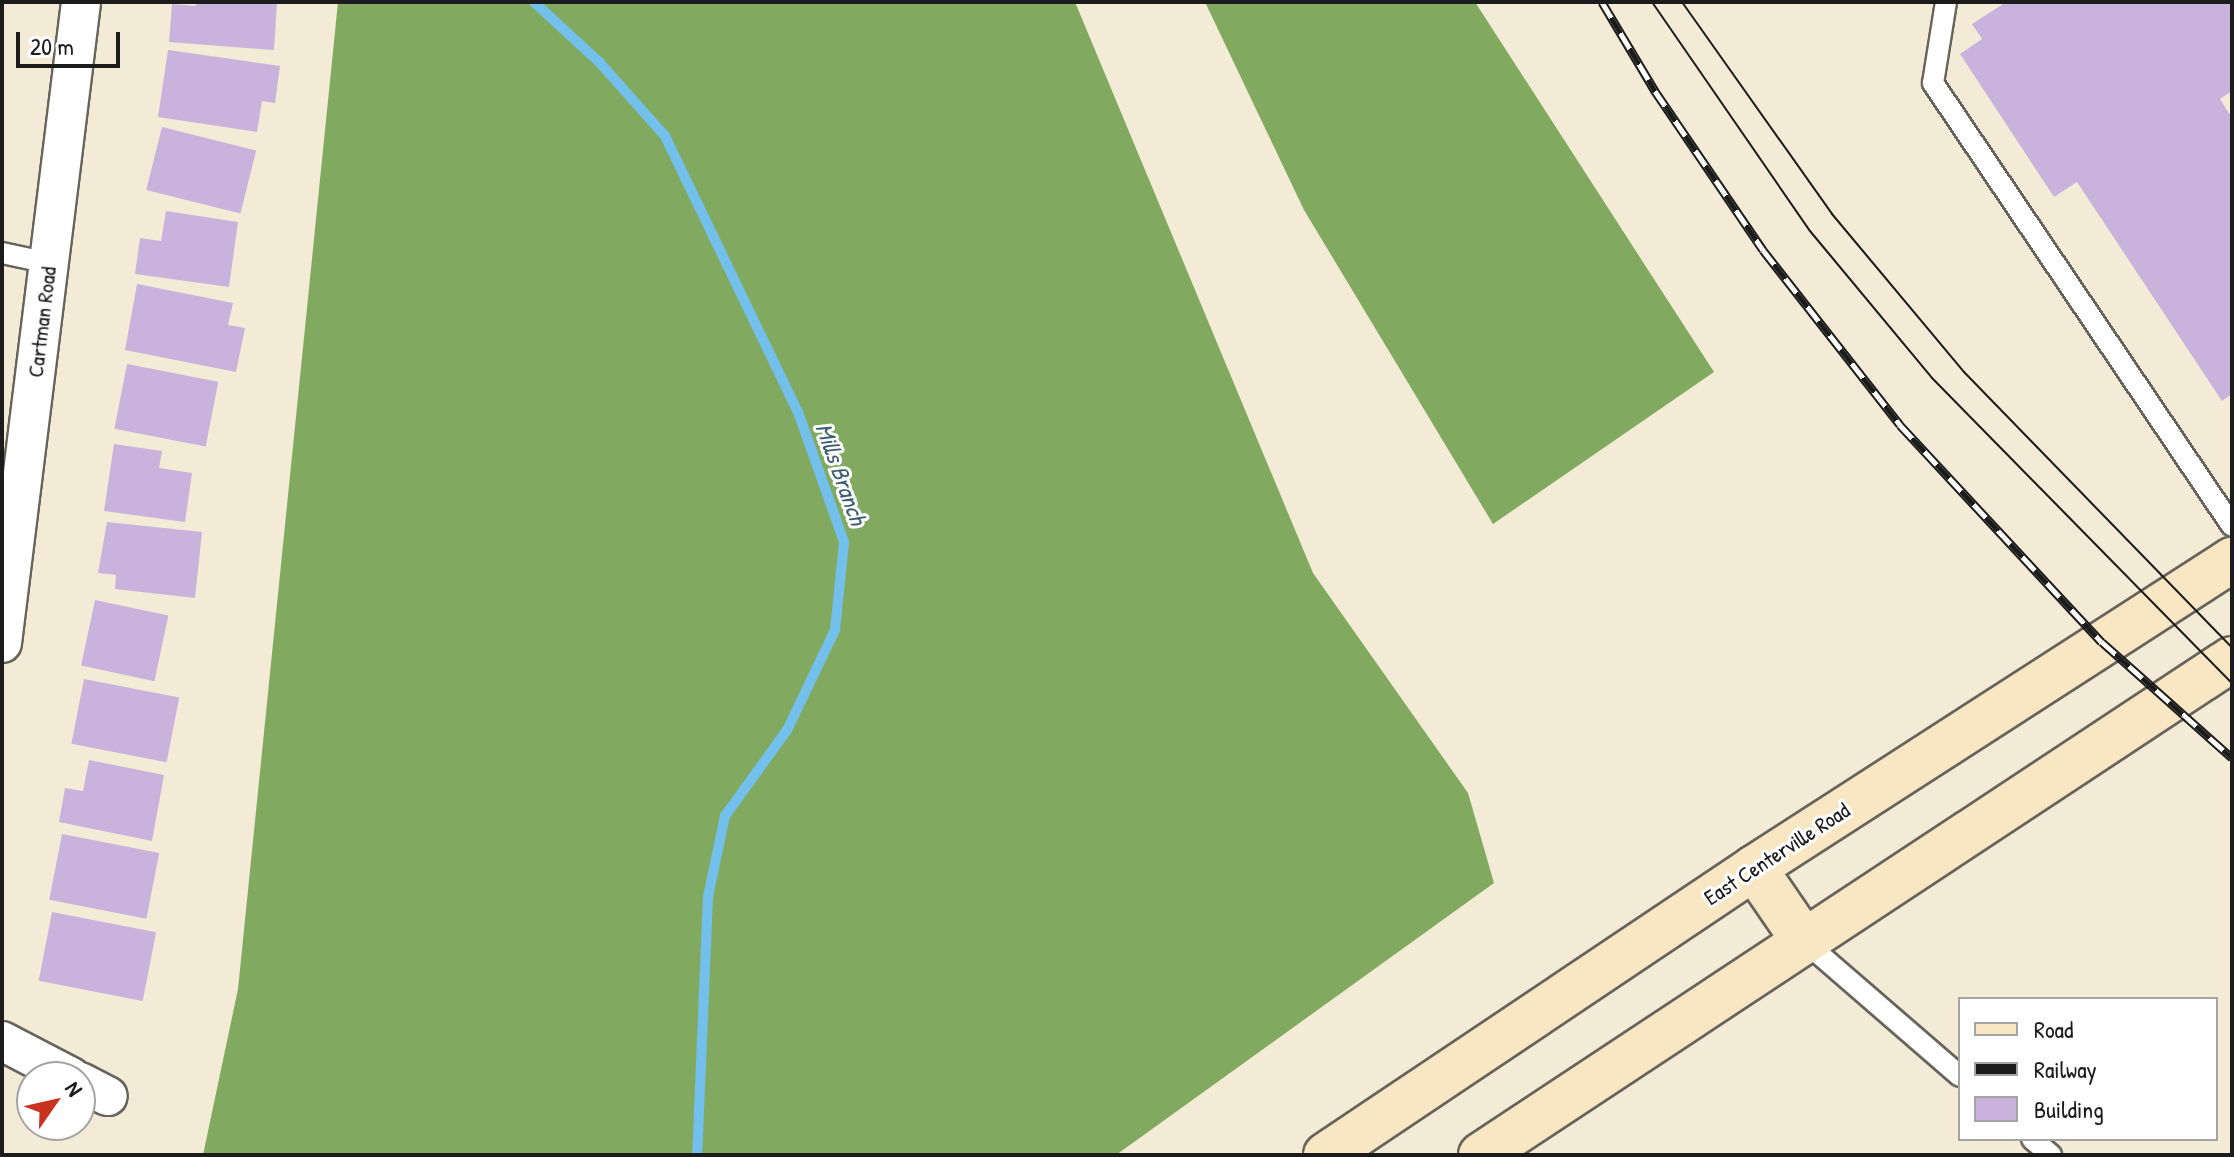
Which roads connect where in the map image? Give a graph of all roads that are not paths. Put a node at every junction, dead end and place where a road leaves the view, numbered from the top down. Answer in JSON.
{"nodes":[{"id":1,"x":81,"y":2,"type":"edge"},
{"id":2,"x":1946,"y":2,"type":"edge"},
{"id":3,"x":2,"y":253,"type":"edge"},
{"id":4,"x":49,"y":263,"type":"junction"},
{"id":5,"x":2232,"y":526,"type":"edge"},
{"id":6,"x":2232,"y":560,"type":"edge"},
{"id":7,"x":7,"y":561,"type":"edge"},
{"id":8,"x":2,"y":643,"type":"edge"},
{"id":9,"x":2232,"y":659,"type":"edge"},
{"id":10,"x":1754,"y":868,"type":"junction"},
{"id":11,"x":1804,"y":941,"type":"junction"},
{"id":12,"x":2,"y":1041,"type":"edge"},
{"id":13,"x":40,"y":1061,"type":"edge"},
{"id":14,"x":1958,"y":1074,"type":"edge"},
{"id":15,"x":2034,"y":1141,"type":"edge"},
{"id":16,"x":1326,"y":1155,"type":"edge"},
{"id":17,"x":1481,"y":1155,"type":"edge"},
{"id":18,"x":2051,"y":1155,"type":"edge"}],
"edges":[{"from":1,"to":4,"type":"street","name":"Cartman Road"},
{"from":2,"to":5,"type":"lane"},
{"from":3,"to":4,"type":"lane"},
{"from":4,"to":7,"type":"street","name":"Cartman Road"},
{"from":6,"to":10,"type":"main road","name":"East Centerville Road"},
{"from":7,"to":8,"type":"street","name":"Cartman Road"},
{"from":9,"to":11,"type":"main road"},
{"from":10,"to":11,"type":"main road"},
{"from":10,"to":16,"type":"main road","name":"East Centerville Road"},
{"from":11,"to":14,"type":"lane"},
{"from":11,"to":17,"type":"main road"},
{"from":12,"to":13,"type":"street"},
{"from":15,"to":18,"type":"lane"}]}
